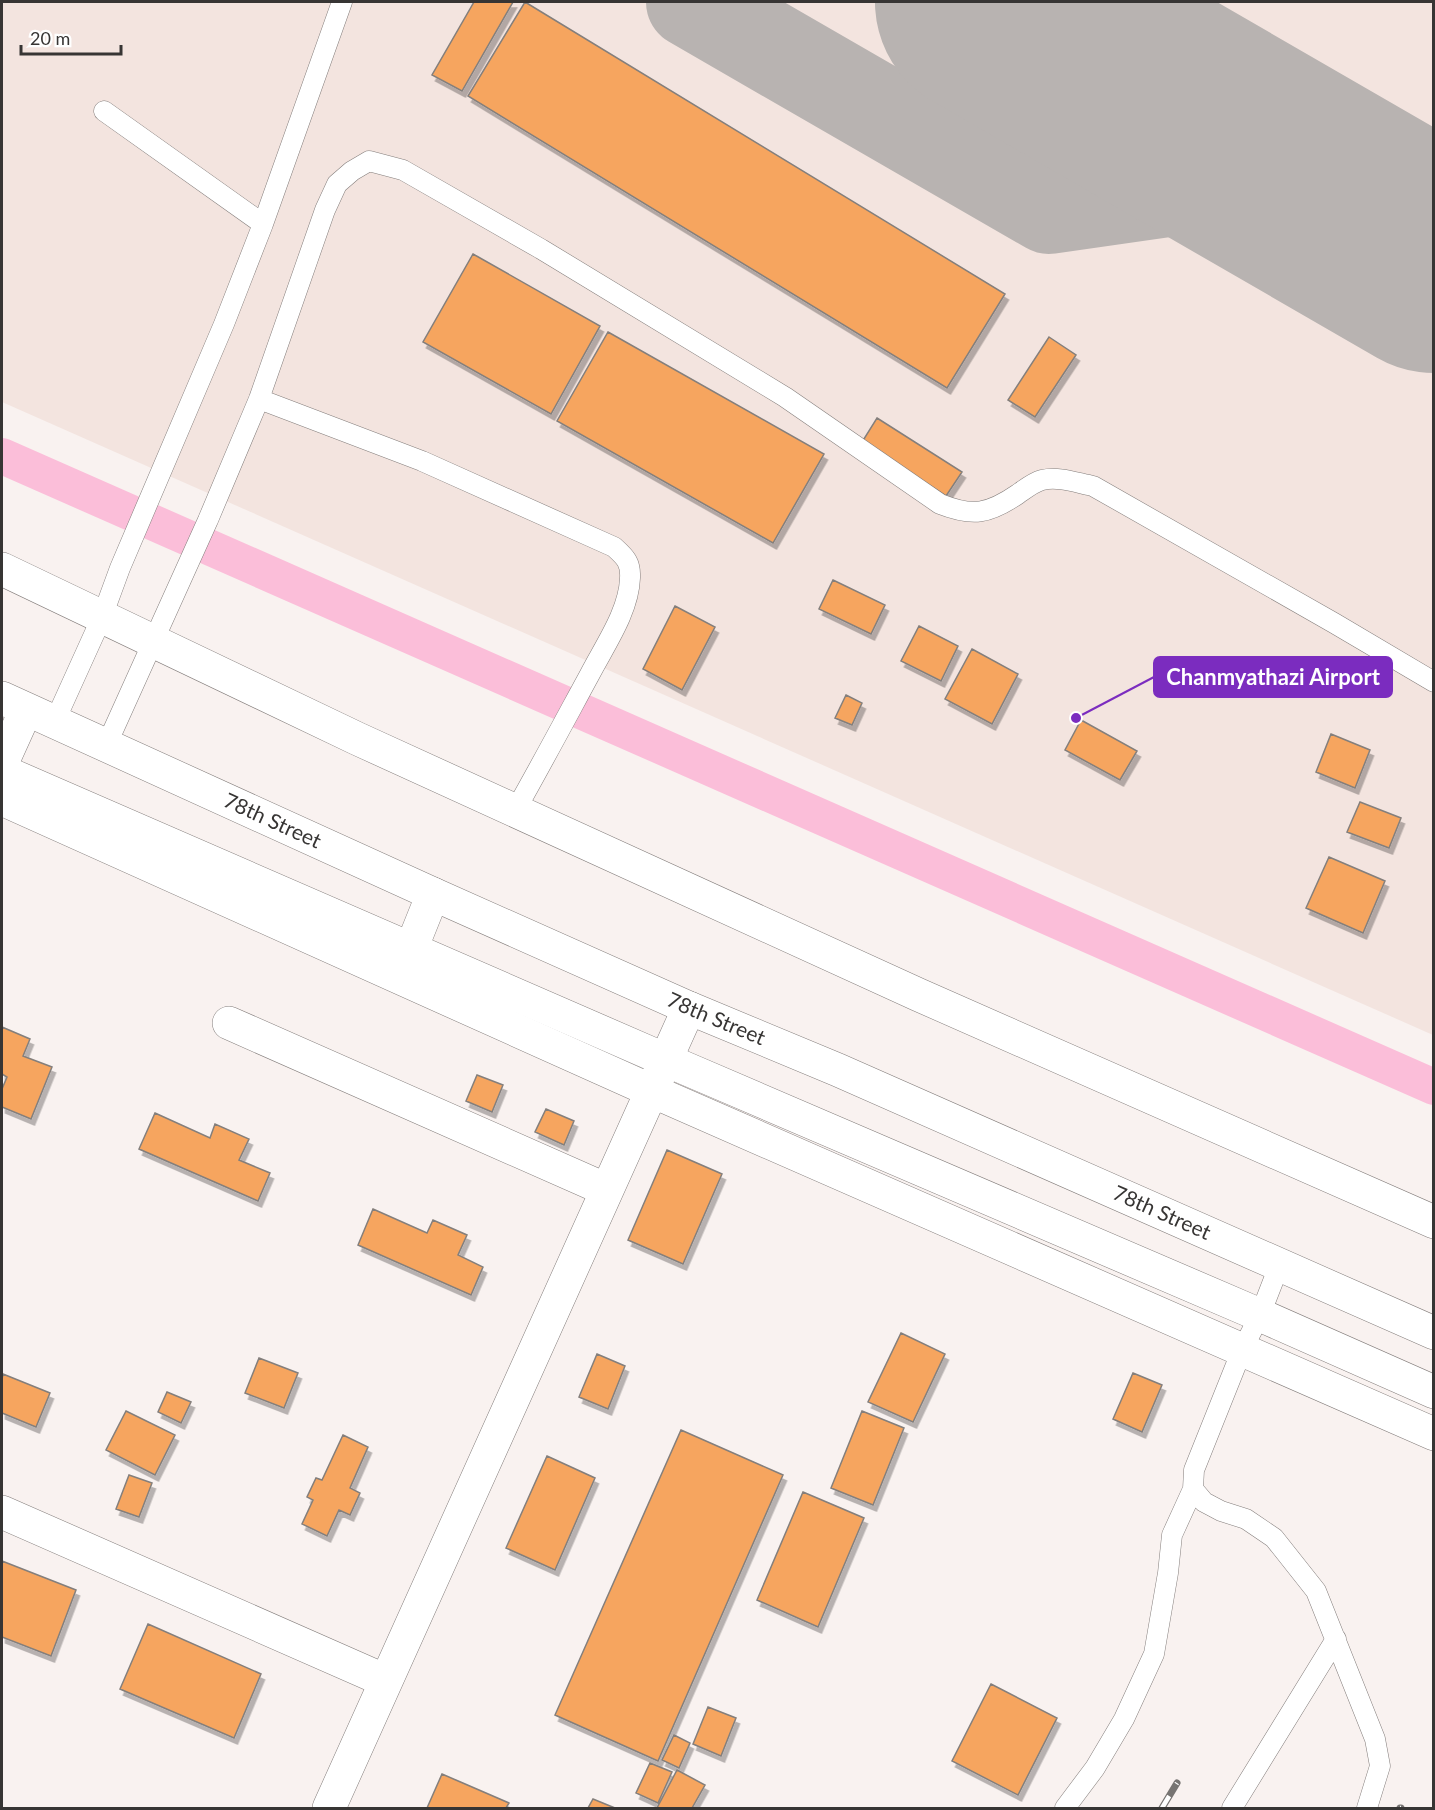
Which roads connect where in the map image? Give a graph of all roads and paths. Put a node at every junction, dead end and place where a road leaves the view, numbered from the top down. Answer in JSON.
{"nodes":[{"id":1,"x":342,"y":2,"type":"edge"},
{"id":2,"x":104,"y":111,"type":"dead end"},
{"id":3,"x":263,"y":224,"type":"junction"},
{"id":4,"x":259,"y":399,"type":"junction"},
{"id":5,"x":2,"y":569,"type":"edge"},
{"id":6,"x":102,"y":617,"type":"junction"},
{"id":7,"x":153,"y":640,"type":"junction"},
{"id":8,"x":1434,"y":682,"type":"edge"},
{"id":9,"x":27,"y":710,"type":"edge"},
{"id":10,"x":106,"y":746,"type":"junction"},
{"id":11,"x":2,"y":763,"type":"edge"},
{"id":12,"x":2,"y":771,"type":"edge"},
{"id":13,"x":2,"y":799,"type":"edge"},
{"id":14,"x":515,"y":810,"type":"junction"},
{"id":15,"x":433,"y":894,"type":"junction"},
{"id":16,"x":411,"y":949,"type":"junction"},
{"id":17,"x":689,"y":1008,"type":"junction"},
{"id":18,"x":229,"y":1023,"type":"dead end"},
{"id":19,"x":666,"y":1060,"type":"junction"},
{"id":20,"x":652,"y":1091,"type":"junction"},
{"id":21,"x":607,"y":1190,"type":"junction"},
{"id":22,"x":1434,"y":1222,"type":"edge"},
{"id":23,"x":1279,"y":1266,"type":"junction"},
{"id":24,"x":1260,"y":1315,"type":"junction"},
{"id":25,"x":1434,"y":1333,"type":"edge"},
{"id":26,"x":1242,"y":1350,"type":"junction"},
{"id":27,"x":1434,"y":1392,"type":"edge"},
{"id":28,"x":1434,"y":1434,"type":"edge"},
{"id":29,"x":1193,"y":1489,"type":"junction"},
{"id":30,"x":2,"y":1512,"type":"edge"},
{"id":31,"x":1336,"y":1639,"type":"junction"},
{"id":32,"x":386,"y":1681,"type":"junction"},
{"id":33,"x":329,"y":1809,"type":"edge"},
{"id":34,"x":1065,"y":1809,"type":"edge"},
{"id":35,"x":1232,"y":1809,"type":"edge"},
{"id":36,"x":1366,"y":1809,"type":"edge"}],
"edges":[{"from":1,"to":3,"type":"lane"},
{"from":2,"to":3,"type":"lane"},
{"from":3,"to":6,"type":"lane"},
{"from":4,"to":7,"type":"lane"},
{"from":4,"to":8,"type":"lane"},
{"from":4,"to":14,"type":"lane"},
{"from":5,"to":6,"type":"main road"},
{"from":6,"to":7,"type":"main road"},
{"from":6,"to":9,"type":"lane"},
{"from":7,"to":10,"type":"lane"},
{"from":7,"to":14,"type":"main road"},
{"from":9,"to":10,"type":"main road","name":"78th Street"},
{"from":9,"to":11,"type":"main road"},
{"from":10,"to":15,"type":"main road","name":"78th Street"},
{"from":12,"to":16,"type":"main road"},
{"from":13,"to":20,"type":"main road"},
{"from":14,"to":22,"type":"main road"},
{"from":15,"to":16,"type":"main road"},
{"from":15,"to":17,"type":"main road","name":"78th Street"},
{"from":16,"to":19,"type":"main road"},
{"from":17,"to":19,"type":"main road"},
{"from":17,"to":23,"type":"main road","name":"78th Street"},
{"from":18,"to":21,"type":"main road"},
{"from":19,"to":20,"type":"main road"},
{"from":19,"to":24,"type":"main road"},
{"from":20,"to":21,"type":"main road"},
{"from":20,"to":26,"type":"main road"},
{"from":21,"to":32,"type":"main road"},
{"from":23,"to":24,"type":"lane"},
{"from":23,"to":25,"type":"main road","name":"78th Street"},
{"from":24,"to":26,"type":"lane"},
{"from":24,"to":27,"type":"main road"},
{"from":26,"to":28,"type":"main road"},
{"from":26,"to":29,"type":"lane"},
{"from":29,"to":31,"type":"lane"},
{"from":29,"to":34,"type":"lane"},
{"from":30,"to":32,"type":"main road"},
{"from":31,"to":35,"type":"lane"},
{"from":31,"to":36,"type":"lane"},
{"from":32,"to":33,"type":"main road"}]}
